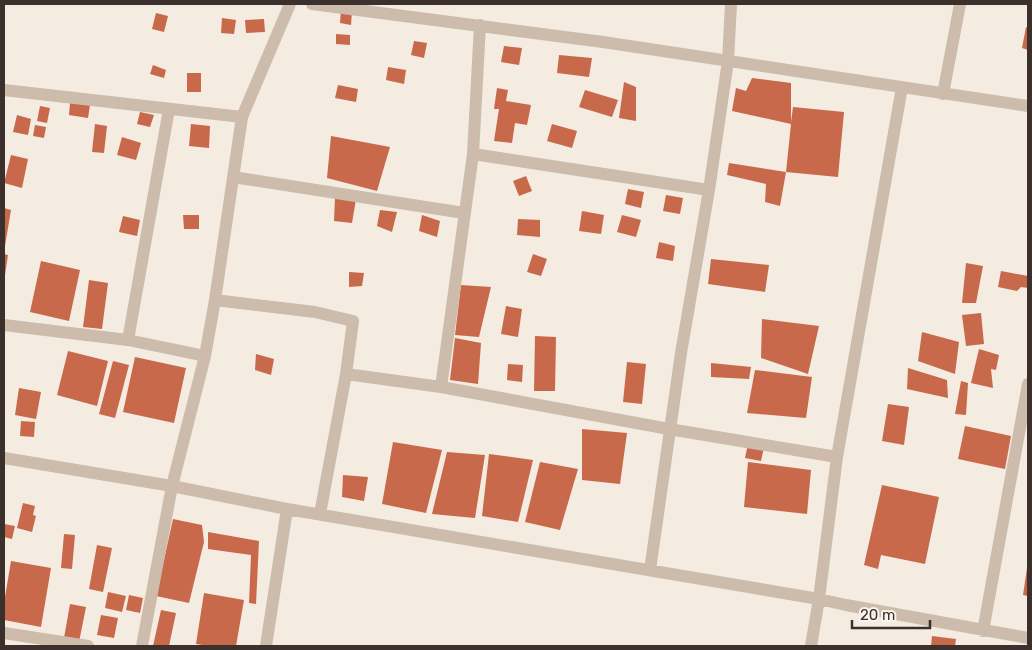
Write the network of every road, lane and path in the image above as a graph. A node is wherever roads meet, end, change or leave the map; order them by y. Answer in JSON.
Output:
{"nodes":[{"id":1,"x":290,"y":4,"type":"edge"},
{"id":2,"x":312,"y":4,"type":"edge"},
{"id":3,"x":731,"y":4,"type":"edge"},
{"id":4,"x":960,"y":4,"type":"edge"},
{"id":5,"x":480,"y":25,"type":"junction"},
{"id":6,"x":728,"y":61,"type":"junction"},
{"id":7,"x":902,"y":87,"type":"junction"},
{"id":8,"x":4,"y":90,"type":"edge"},
{"id":9,"x":943,"y":94,"type":"junction"},
{"id":10,"x":1028,"y":106,"type":"edge"},
{"id":11,"x":169,"y":109,"type":"junction"},
{"id":12,"x":242,"y":117,"type":"junction"},
{"id":13,"x":472,"y":154,"type":"junction"},
{"id":14,"x":233,"y":177,"type":"junction"},
{"id":15,"x":708,"y":190,"type":"junction"},
{"id":16,"x":464,"y":213,"type":"junction"},
{"id":17,"x":215,"y":300,"type":"junction"},
{"id":18,"x":4,"y":324,"type":"edge"},
{"id":19,"x":128,"y":340,"type":"junction"},
{"id":20,"x":204,"y":356,"type":"junction"},
{"id":21,"x":346,"y":374,"type":"junction"},
{"id":22,"x":1028,"y":384,"type":"edge"},
{"id":23,"x":441,"y":387,"type":"junction"},
{"id":24,"x":669,"y":429,"type":"junction"},
{"id":25,"x":837,"y":457,"type":"junction"},
{"id":26,"x":4,"y":458,"type":"edge"},
{"id":27,"x":172,"y":486,"type":"junction"},
{"id":28,"x":287,"y":508,"type":"junction"},
{"id":29,"x":320,"y":514,"type":"junction"},
{"id":30,"x":650,"y":570,"type":"junction"},
{"id":31,"x":819,"y":599,"type":"junction"},
{"id":32,"x":983,"y":631,"type":"junction"},
{"id":33,"x":4,"y":633,"type":"edge"},
{"id":34,"x":1028,"y":638,"type":"edge"},
{"id":35,"x":88,"y":646,"type":"edge"},
{"id":36,"x":142,"y":646,"type":"edge"},
{"id":37,"x":266,"y":646,"type":"edge"},
{"id":38,"x":811,"y":646,"type":"edge"}],
"edges":[{"from":1,"to":12,"type":"street"},
{"from":2,"to":5,"type":"street"},
{"from":3,"to":6,"type":"street"},
{"from":4,"to":9,"type":"street"},
{"from":5,"to":6,"type":"street"},
{"from":5,"to":13,"type":"street"},
{"from":6,"to":7,"type":"street"},
{"from":6,"to":15,"type":"street"},
{"from":7,"to":9,"type":"street"},
{"from":7,"to":25,"type":"street"},
{"from":8,"to":11,"type":"street"},
{"from":9,"to":10,"type":"street"},
{"from":11,"to":12,"type":"street"},
{"from":11,"to":19,"type":"street"},
{"from":12,"to":14,"type":"street"},
{"from":13,"to":15,"type":"street"},
{"from":13,"to":16,"type":"street"},
{"from":14,"to":16,"type":"street"},
{"from":14,"to":17,"type":"street"},
{"from":15,"to":24,"type":"street"},
{"from":16,"to":23,"type":"street"},
{"from":17,"to":20,"type":"street"},
{"from":17,"to":21,"type":"street"},
{"from":18,"to":19,"type":"street"},
{"from":19,"to":20,"type":"street"},
{"from":20,"to":27,"type":"street"},
{"from":21,"to":23,"type":"street"},
{"from":21,"to":29,"type":"street"},
{"from":22,"to":32,"type":"street"},
{"from":23,"to":24,"type":"street"},
{"from":24,"to":25,"type":"street"},
{"from":24,"to":30,"type":"street"},
{"from":25,"to":31,"type":"street"},
{"from":26,"to":27,"type":"street"},
{"from":27,"to":28,"type":"street"},
{"from":27,"to":36,"type":"street"},
{"from":28,"to":29,"type":"street"},
{"from":28,"to":37,"type":"street"},
{"from":29,"to":30,"type":"street"},
{"from":30,"to":31,"type":"street"},
{"from":31,"to":32,"type":"street"},
{"from":31,"to":38,"type":"street"},
{"from":32,"to":34,"type":"street"},
{"from":33,"to":35,"type":"street"}]}
